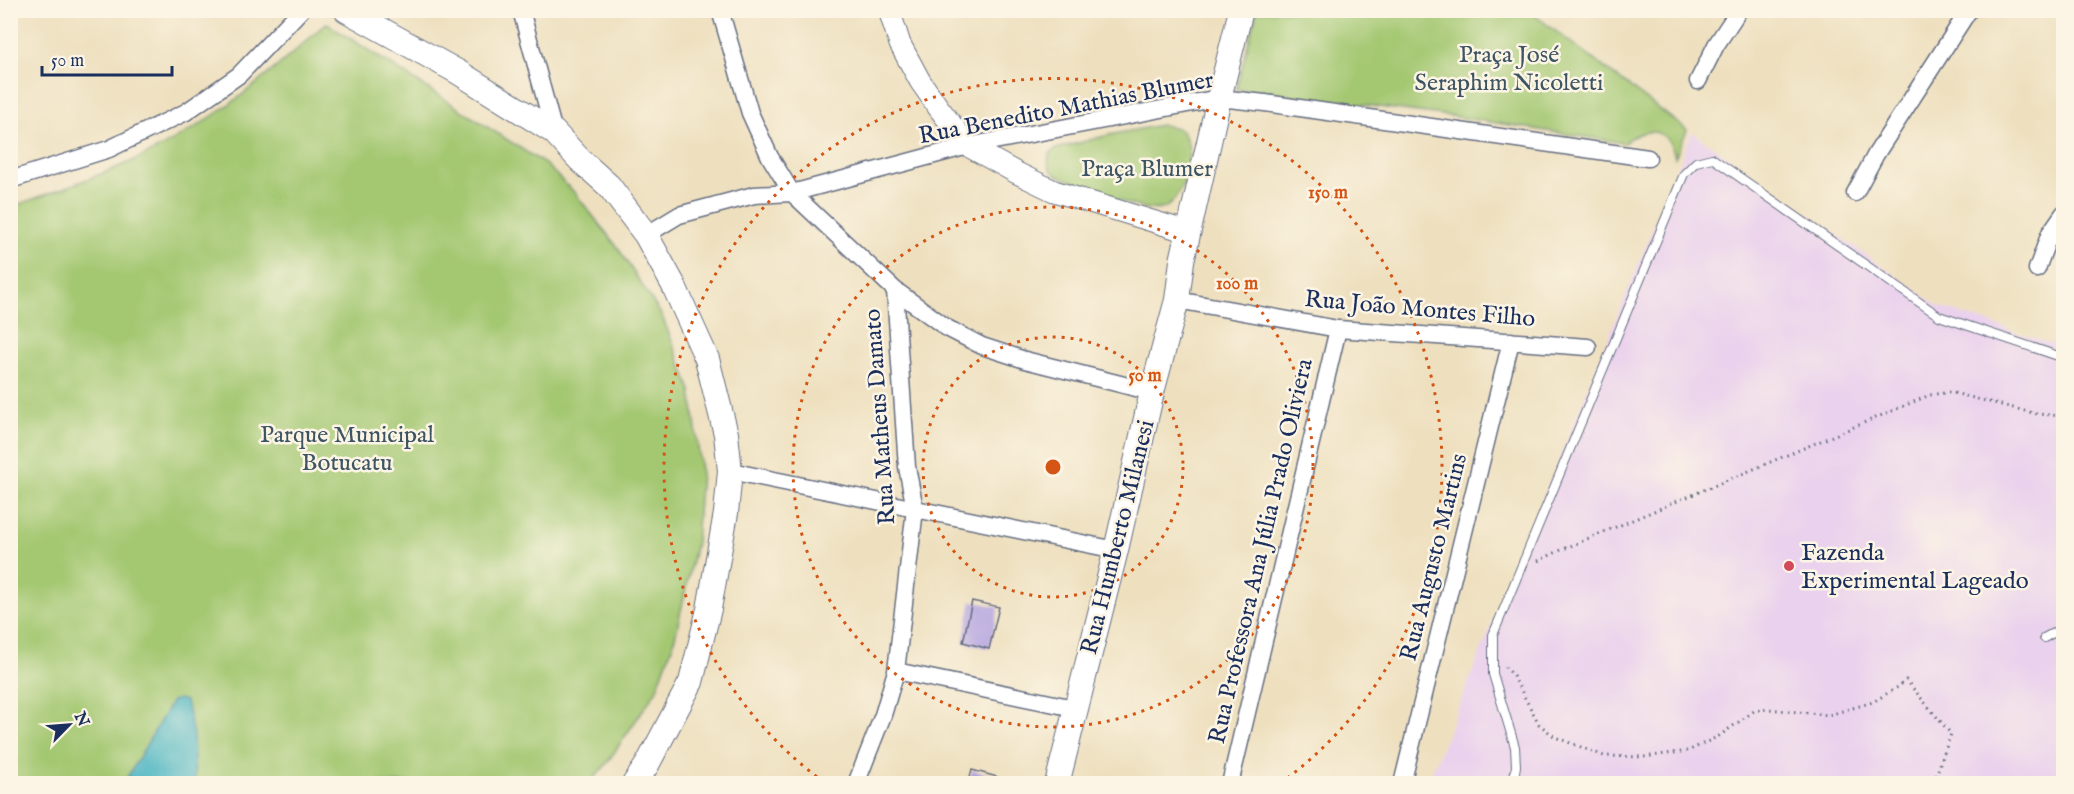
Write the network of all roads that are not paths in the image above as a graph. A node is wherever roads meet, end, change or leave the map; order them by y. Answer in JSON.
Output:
{"nodes":[{"id":1,"x":301,"y":10,"type":"edge"},
{"id":2,"x":346,"y":10,"type":"edge"},
{"id":3,"x":521,"y":10,"type":"edge"},
{"id":4,"x":720,"y":10,"type":"edge"},
{"id":5,"x":889,"y":10,"type":"edge"},
{"id":6,"x":1241,"y":10,"type":"edge"},
{"id":7,"x":1739,"y":10,"type":"edge"},
{"id":8,"x":1969,"y":10,"type":"edge"},
{"id":9,"x":1698,"y":81,"type":"dead end"},
{"id":10,"x":1219,"y":98,"type":"junction"},
{"id":11,"x":554,"y":132,"type":"junction"},
{"id":12,"x":968,"y":146,"type":"junction"},
{"id":13,"x":1648,"y":158,"type":"dead end"},
{"id":14,"x":10,"y":180,"type":"edge"},
{"id":15,"x":792,"y":193,"type":"junction"},
{"id":16,"x":1855,"y":193,"type":"dead end"},
{"id":17,"x":2064,"y":213,"type":"edge"},
{"id":18,"x":1188,"y":232,"type":"junction"},
{"id":19,"x":646,"y":235,"type":"junction"},
{"id":20,"x":2037,"y":269,"type":"dead end"},
{"id":21,"x":895,"y":290,"type":"junction"},
{"id":22,"x":1177,"y":300,"type":"junction"},
{"id":23,"x":1338,"y":329,"type":"junction"},
{"id":24,"x":1511,"y":341,"type":"junction"},
{"id":25,"x":1588,"y":347,"type":"dead end"},
{"id":26,"x":2064,"y":358,"type":"edge"},
{"id":27,"x":1152,"y":392,"type":"junction"},
{"id":28,"x":730,"y":471,"type":"junction"},
{"id":29,"x":915,"y":509,"type":"junction"},
{"id":30,"x":1116,"y":550,"type":"junction"},
{"id":31,"x":2064,"y":627,"type":"edge"},
{"id":32,"x":2044,"y":638,"type":"dead end"},
{"id":33,"x":896,"y":670,"type":"junction"},
{"id":34,"x":1074,"y":708,"type":"junction"},
{"id":35,"x":634,"y":783,"type":"edge"},
{"id":36,"x":856,"y":783,"type":"edge"},
{"id":37,"x":1057,"y":783,"type":"edge"},
{"id":38,"x":1230,"y":783,"type":"edge"},
{"id":39,"x":1402,"y":783,"type":"edge"},
{"id":40,"x":1513,"y":783,"type":"edge"}],
"edges":[{"from":1,"to":14,"type":"street"},
{"from":2,"to":11,"type":"main road"},
{"from":3,"to":11,"type":"street"},
{"from":4,"to":15,"type":"street"},
{"from":5,"to":12,"type":"street"},
{"from":6,"to":10,"type":"main road","name":"Rua Humberto Milanesi"},
{"from":7,"to":9,"type":"street"},
{"from":8,"to":16,"type":"street"},
{"from":10,"to":12,"type":"street","name":"Rua Benedito Mathias Blumer"},
{"from":10,"to":13,"type":"street","name":"Rua Benedito Mathias Blumer"},
{"from":10,"to":18,"type":"main road","name":"Rua Humberto Milanesi"},
{"from":11,"to":19,"type":"main road"},
{"from":12,"to":15,"type":"street","name":"Rua Benedito Mathias Blumer"},
{"from":12,"to":18,"type":"street"},
{"from":15,"to":19,"type":"street","name":"Rua Benedito Mathias Blumer"},
{"from":15,"to":21,"type":"street"},
{"from":17,"to":20,"type":"street"},
{"from":18,"to":22,"type":"main road","name":"Rua Humberto Milanesi"},
{"from":19,"to":28,"type":"main road"},
{"from":21,"to":27,"type":"street"},
{"from":21,"to":29,"type":"street","name":"Rua Matheus Damato"},
{"from":22,"to":23,"type":"street","name":"Rua João Montes Filho"},
{"from":22,"to":27,"type":"main road","name":"Rua Humberto Milanesi"},
{"from":23,"to":24,"type":"street","name":"Rua João Montes Filho"},
{"from":23,"to":38,"type":"street","name":"Rua Professora Ana Júlia Prado Oliviera"},
{"from":24,"to":25,"type":"street","name":"Rua João Montes Filho"},
{"from":24,"to":39,"type":"street","name":"Rua Augusto Martins"},
{"from":26,"to":40,"type":"lane"},
{"from":27,"to":30,"type":"main road","name":"Rua Humberto Milanesi"},
{"from":28,"to":29,"type":"street"},
{"from":28,"to":35,"type":"main road"},
{"from":29,"to":30,"type":"street"},
{"from":29,"to":33,"type":"street","name":"Rua Matheus Damato"},
{"from":30,"to":34,"type":"main road","name":"Rua Humberto Milanesi"},
{"from":31,"to":32,"type":"lane"},
{"from":33,"to":34,"type":"street"},
{"from":33,"to":36,"type":"street","name":"Rua Matheus Damato"},
{"from":34,"to":37,"type":"main road","name":"Rua Humberto Milanesi"}]}
